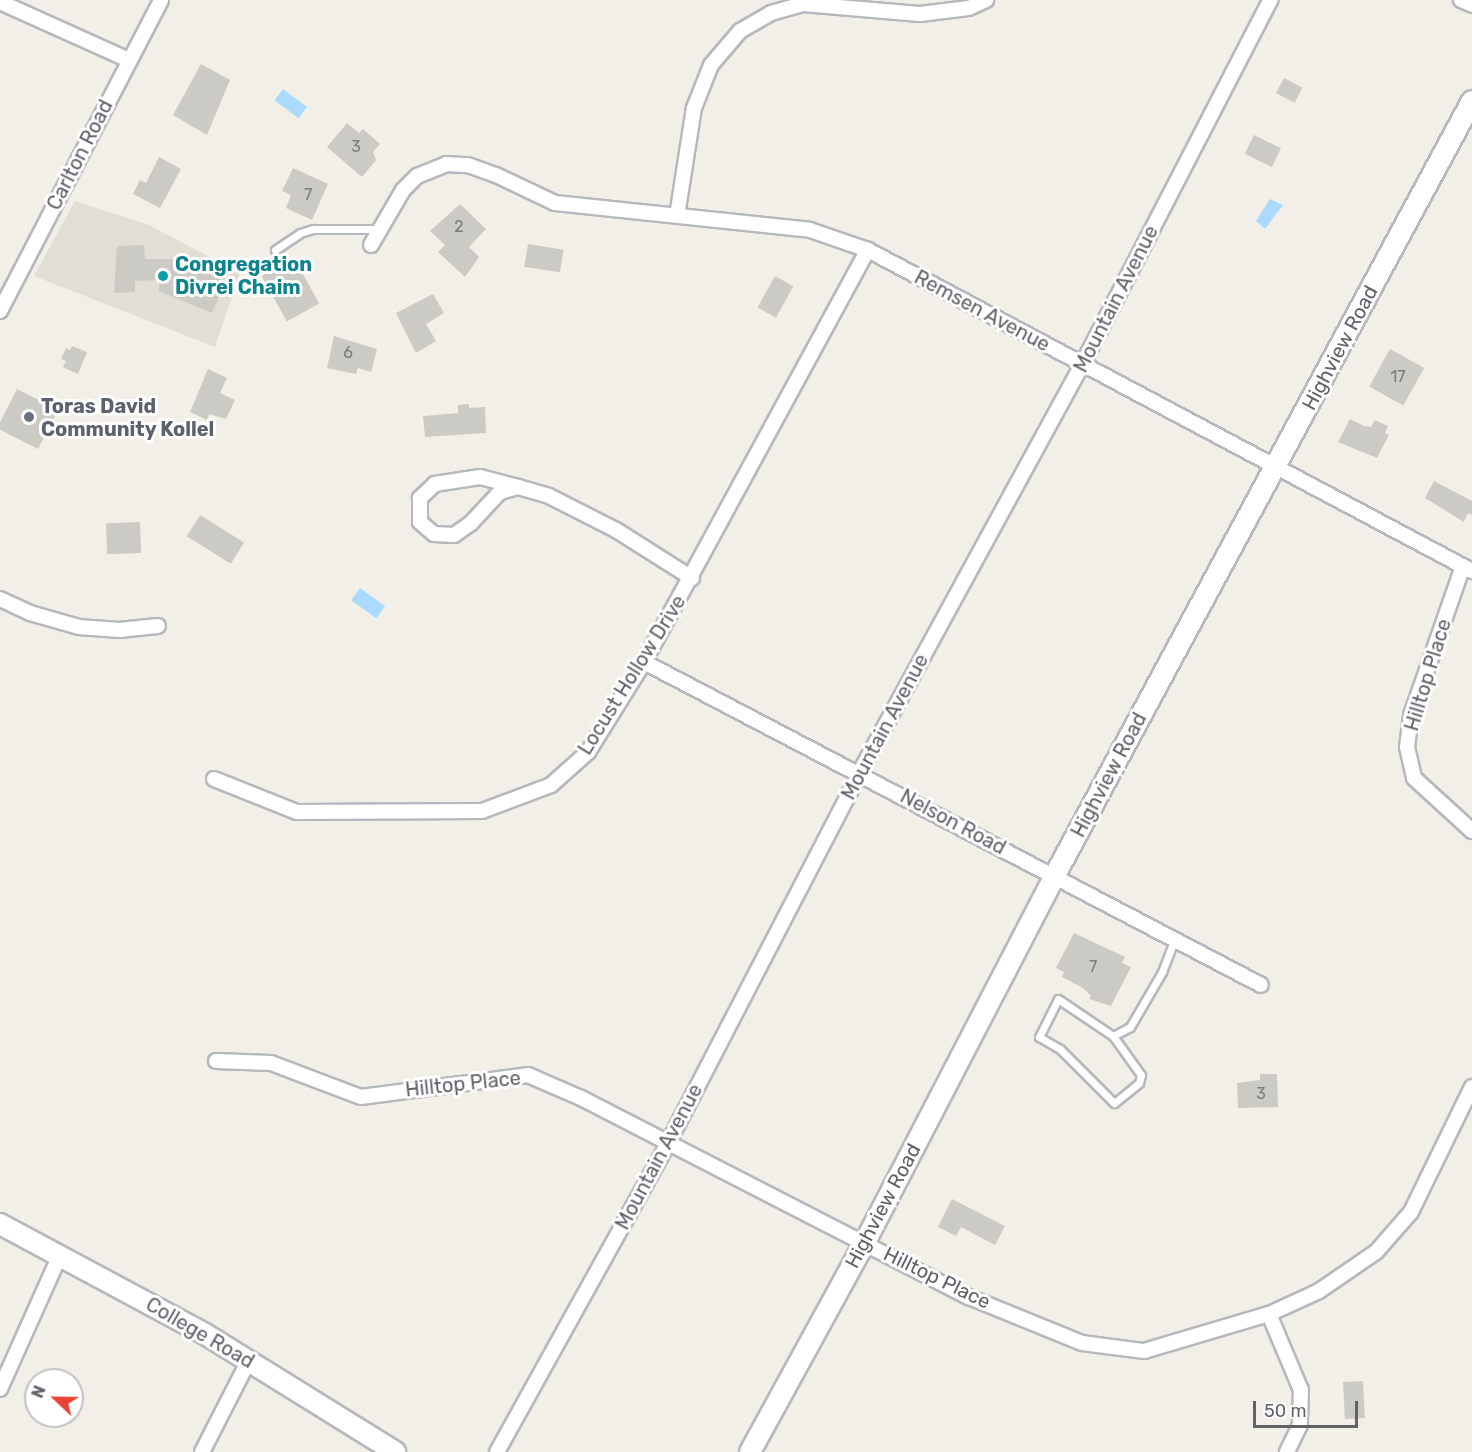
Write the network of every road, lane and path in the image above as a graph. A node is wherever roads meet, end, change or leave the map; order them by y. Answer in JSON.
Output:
{"nodes":[{"id":1,"x":161,"y":0,"type":"edge"},
{"id":2,"x":986,"y":0,"type":"edge"},
{"id":3,"x":1270,"y":0,"type":"edge"},
{"id":4,"x":1461,"y":0,"type":"edge"},
{"id":5,"x":0,"y":2,"type":"edge"},
{"id":6,"x":1472,"y":4,"type":"edge"},
{"id":7,"x":129,"y":60,"type":"junction"},
{"id":8,"x":1472,"y":101,"type":"edge"},
{"id":9,"x":677,"y":216,"type":"junction"},
{"id":10,"x":382,"y":229,"type":"junction"},
{"id":11,"x":372,"y":245,"type":"dead end"},
{"id":12,"x":275,"y":250,"type":"dead end"},
{"id":13,"x":868,"y":250,"type":"junction"},
{"id":14,"x":0,"y":311,"type":"edge"},
{"id":15,"x":1082,"y":365,"type":"junction"},
{"id":16,"x":1275,"y":468,"type":"junction"},
{"id":17,"x":518,"y":487,"type":"junction"},
{"id":18,"x":1467,"y":568,"type":"edge"},
{"id":19,"x":692,"y":579,"type":"junction"},
{"id":20,"x":0,"y":600,"type":"edge"},
{"id":21,"x":158,"y":626,"type":"dead end"},
{"id":22,"x":644,"y":662,"type":"junction"},
{"id":23,"x":860,"y":772,"type":"junction"},
{"id":24,"x":214,"y":779,"type":"dead end"},
{"id":25,"x":1472,"y":831,"type":"edge"},
{"id":26,"x":1055,"y":875,"type":"junction"},
{"id":27,"x":1175,"y":939,"type":"junction"},
{"id":28,"x":1261,"y":985,"type":"dead end"},
{"id":29,"x":1113,"y":1036,"type":"junction"},
{"id":30,"x":216,"y":1061,"type":"dead end"},
{"id":31,"x":1472,"y":1087,"type":"edge"},
{"id":32,"x":667,"y":1145,"type":"junction"},
{"id":33,"x":0,"y":1224,"type":"edge"},
{"id":34,"x":865,"y":1242,"type":"junction"},
{"id":35,"x":60,"y":1255,"type":"junction"},
{"id":36,"x":1269,"y":1314,"type":"junction"},
{"id":37,"x":249,"y":1360,"type":"junction"},
{"id":38,"x":0,"y":1389,"type":"edge"},
{"id":39,"x":202,"y":1452,"type":"edge"},
{"id":40,"x":395,"y":1452,"type":"edge"},
{"id":41,"x":497,"y":1452,"type":"edge"},
{"id":42,"x":750,"y":1452,"type":"edge"},
{"id":43,"x":1287,"y":1452,"type":"edge"}],
"edges":[{"from":1,"to":7,"type":"street","name":"Carlton Road"},
{"from":2,"to":9,"type":"street"},
{"from":3,"to":15,"type":"street","name":"Mountain Avenue"},
{"from":4,"to":6,"type":"street"},
{"from":5,"to":7,"type":"street"},
{"from":7,"to":14,"type":"street","name":"Carlton Road"},
{"from":8,"to":16,"type":"street","name":"Highview Road"},
{"from":9,"to":10,"type":"street","name":"Remsen Avenue"},
{"from":9,"to":13,"type":"street","name":"Remsen Avenue"},
{"from":10,"to":11,"type":"street","name":"Remsen Avenue"},
{"from":10,"to":12,"type":"lane"},
{"from":13,"to":15,"type":"street","name":"Remsen Avenue"},
{"from":13,"to":19,"type":"street","name":"Locust Hollow Drive"},
{"from":15,"to":16,"type":"street","name":"Remsen Avenue"},
{"from":15,"to":23,"type":"street","name":"Mountain Avenue"},
{"from":16,"to":18,"type":"street","name":"Remsen Avenue"},
{"from":16,"to":26,"type":"street","name":"Highview Road"},
{"from":17,"to":17,"type":"street"},
{"from":17,"to":19,"type":"street"},
{"from":18,"to":25,"type":"street","name":"Hilltop Place"},
{"from":19,"to":22,"type":"street","name":"Locust Hollow Drive"},
{"from":20,"to":21,"type":"street"},
{"from":22,"to":23,"type":"street","name":"Nelson Road"},
{"from":22,"to":24,"type":"street","name":"Locust Hollow Drive"},
{"from":23,"to":26,"type":"street","name":"Nelson Road"},
{"from":23,"to":32,"type":"street","name":"Mountain Avenue"},
{"from":26,"to":27,"type":"street","name":"Nelson Road"},
{"from":26,"to":34,"type":"street","name":"Highview Road"},
{"from":27,"to":28,"type":"street","name":"Nelson Road"},
{"from":27,"to":29,"type":"lane"},
{"from":29,"to":29,"type":"lane"},
{"from":30,"to":32,"type":"street","name":"Hilltop Place"},
{"from":31,"to":36,"type":"street","name":"Hilltop Place"},
{"from":32,"to":34,"type":"street","name":"Hilltop Place"},
{"from":32,"to":41,"type":"street","name":"Mountain Avenue"},
{"from":33,"to":35,"type":"street","name":"College Road"},
{"from":34,"to":36,"type":"street","name":"Hilltop Place"},
{"from":34,"to":42,"type":"street","name":"Highview Road"},
{"from":35,"to":37,"type":"street","name":"College Road"},
{"from":35,"to":38,"type":"street"},
{"from":36,"to":43,"type":"street"},
{"from":37,"to":39,"type":"street"},
{"from":37,"to":40,"type":"street","name":"College Road"}]}
